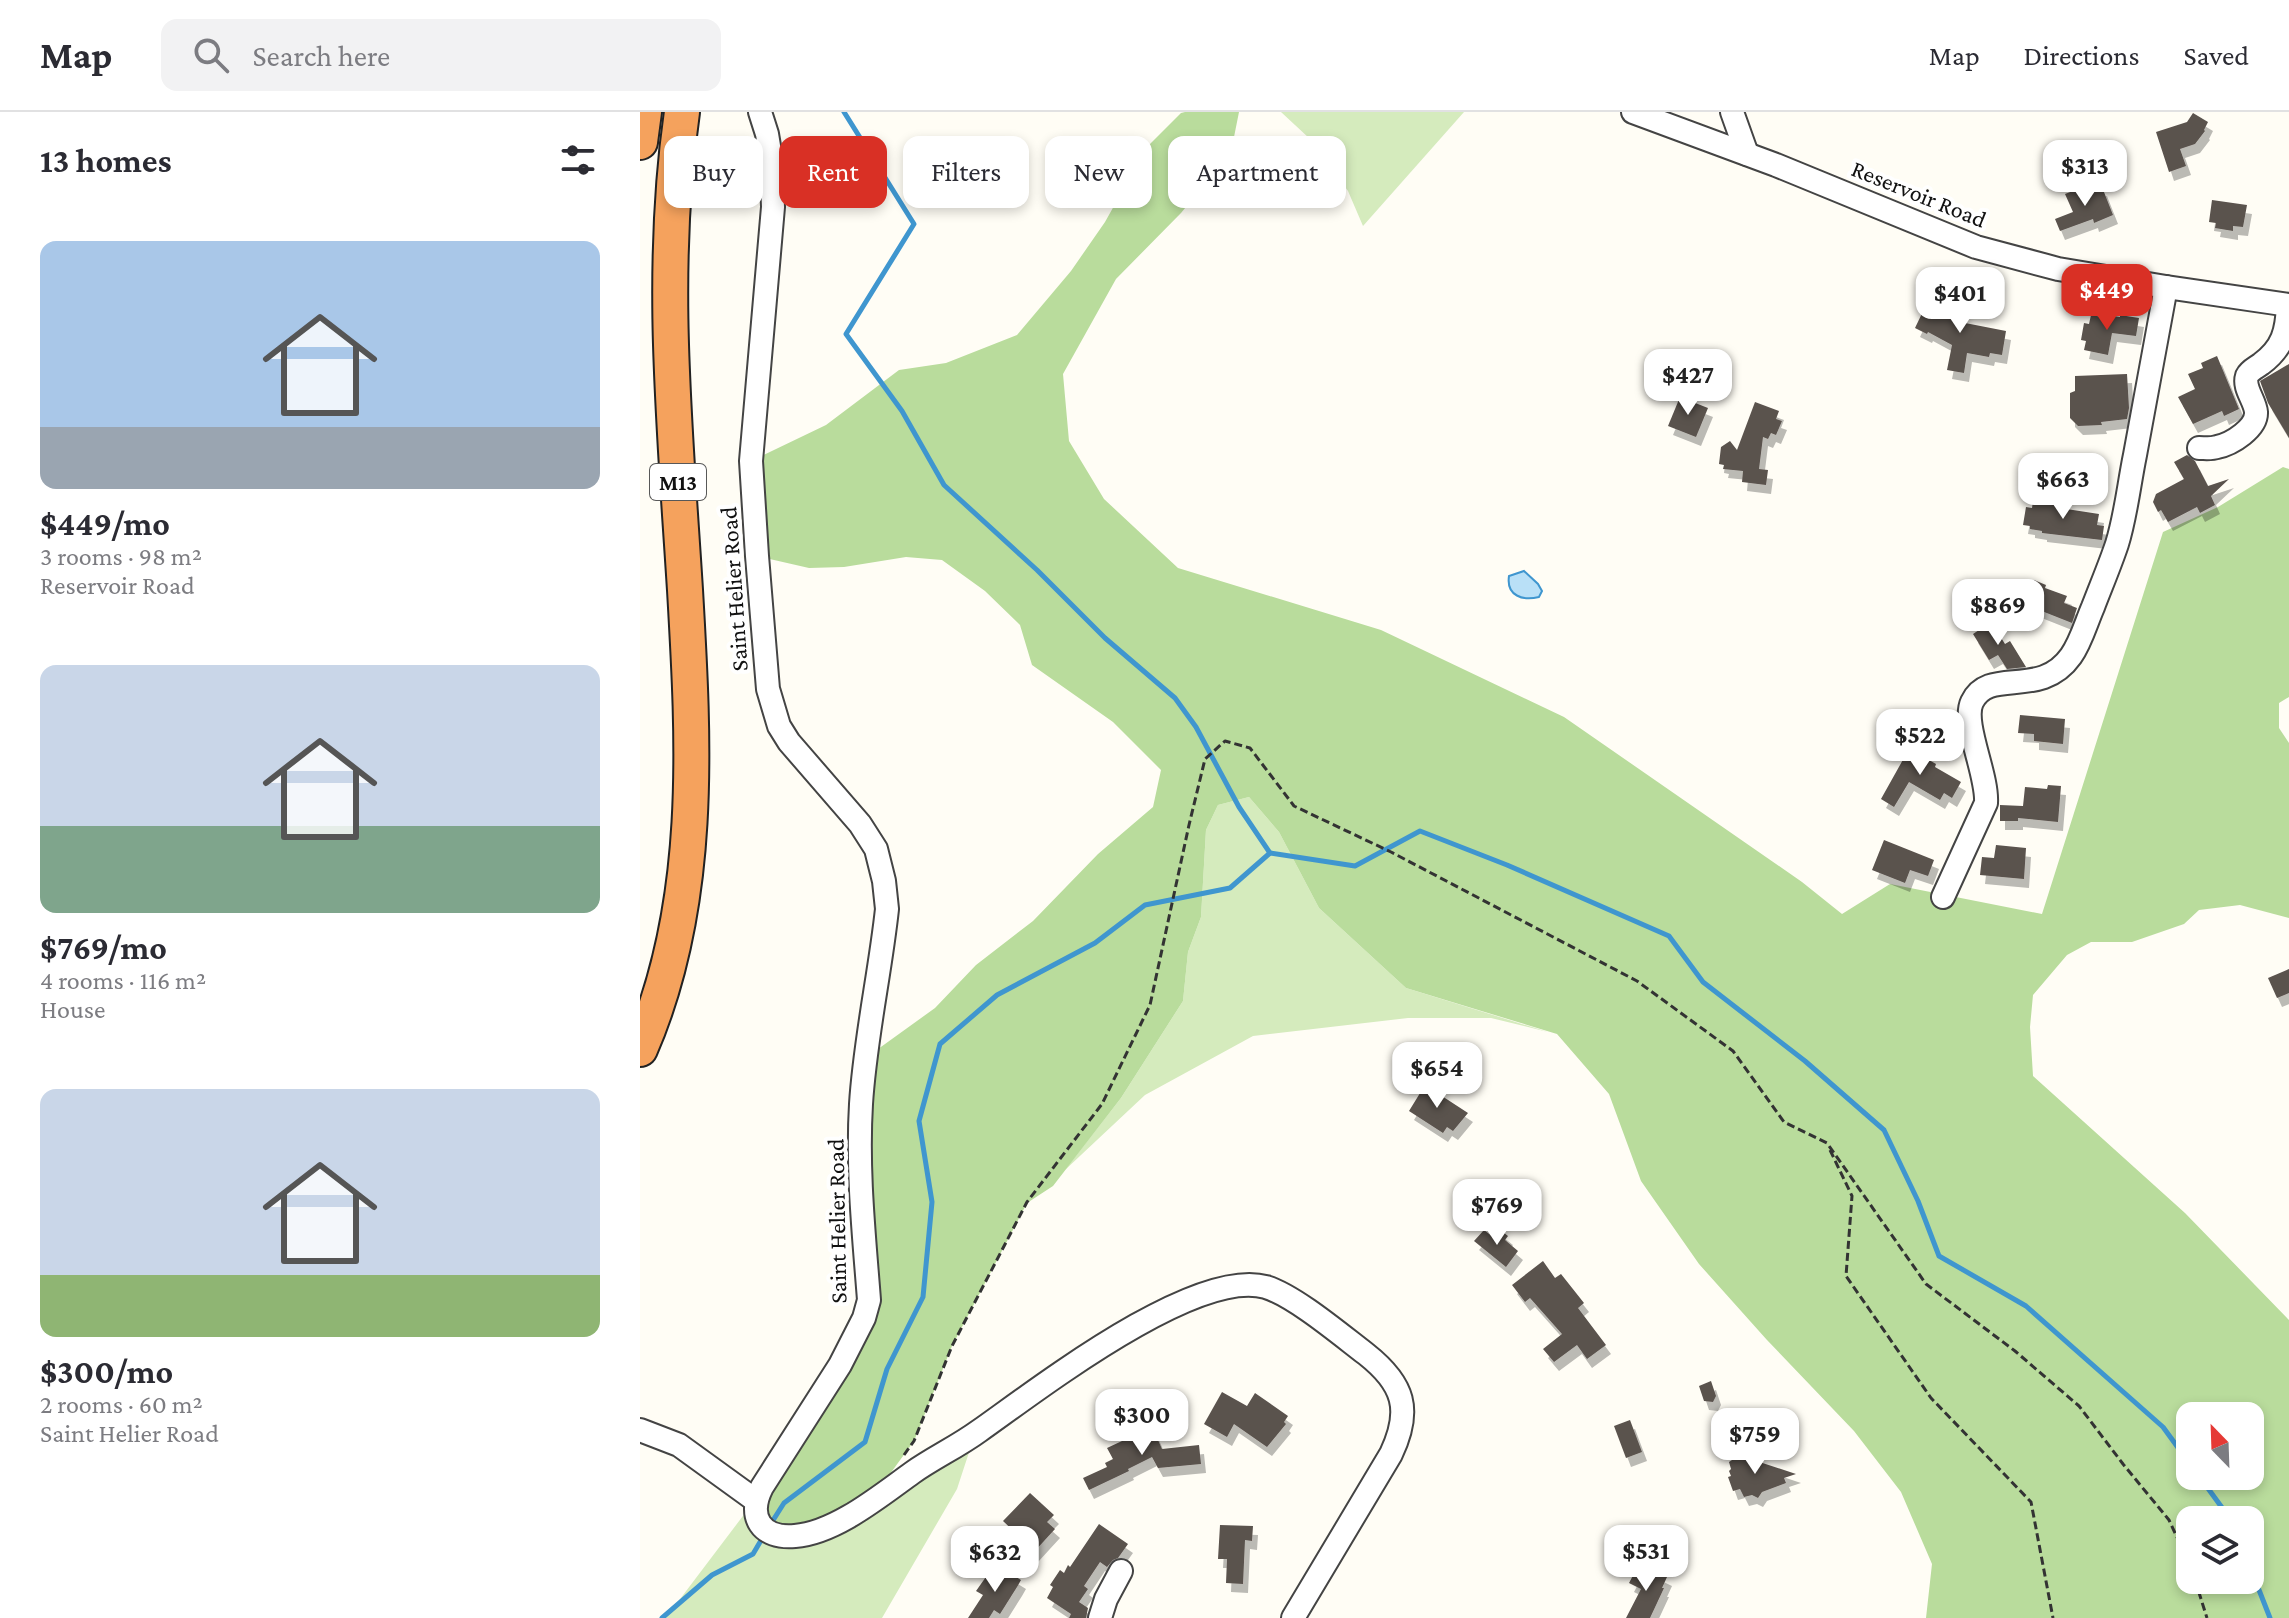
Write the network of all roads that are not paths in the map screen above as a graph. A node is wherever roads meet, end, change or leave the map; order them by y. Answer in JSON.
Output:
{"nodes":[{"id":1,"x":644,"y":112,"type":"edge"},
{"id":2,"x":682,"y":112,"type":"edge"},
{"id":3,"x":760,"y":112,"type":"edge"},
{"id":4,"x":1633,"y":112,"type":"edge"},
{"id":5,"x":1732,"y":112,"type":"edge"},
{"id":6,"x":640,"y":142,"type":"edge"},
{"id":7,"x":1747,"y":154,"type":"junction"},
{"id":8,"x":2166,"y":287,"type":"junction"},
{"id":9,"x":2289,"y":305,"type":"edge"},
{"id":10,"x":2199,"y":448,"type":"dead end"},
{"id":11,"x":1943,"y":897,"type":"dead end"},
{"id":12,"x":640,"y":1049,"type":"edge"},
{"id":13,"x":640,"y":1430,"type":"edge"},
{"id":14,"x":755,"y":1500,"type":"junction"},
{"id":15,"x":1121,"y":1571,"type":"dead end"},
{"id":16,"x":1100,"y":1618,"type":"edge"},
{"id":17,"x":1293,"y":1618,"type":"edge"}],
"edges":[{"from":1,"to":6,"type":"highway"},
{"from":2,"to":12,"type":"highway","number":"M13"},
{"from":3,"to":14,"type":"street","name":"Saint Helier Road"},
{"from":4,"to":7,"type":"street","name":"Reservoir Road"},
{"from":5,"to":7,"type":"street"},
{"from":7,"to":8,"type":"street","name":"Reservoir Road"},
{"from":8,"to":9,"type":"street","name":"Reservoir Road"},
{"from":8,"to":11,"type":"street"},
{"from":9,"to":10,"type":"street"},
{"from":13,"to":14,"type":"street"},
{"from":14,"to":17,"type":"street"},
{"from":15,"to":16,"type":"street"}]}
